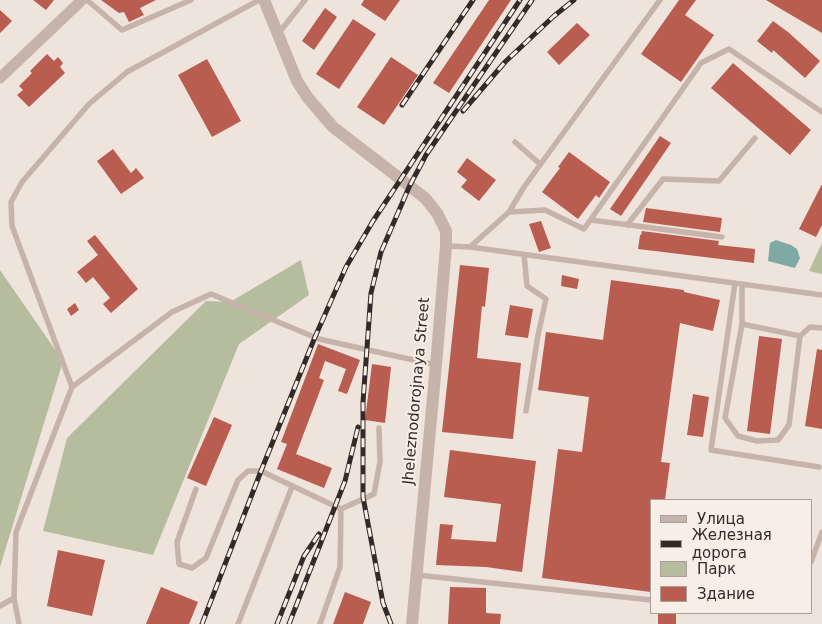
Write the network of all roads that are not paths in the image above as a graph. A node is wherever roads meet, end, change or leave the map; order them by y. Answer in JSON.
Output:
{"nodes":[{"id":1,"x":82,"y":0,"type":"edge"},
{"id":2,"x":87,"y":0,"type":"edge"},
{"id":3,"x":191,"y":0,"type":"edge"},
{"id":4,"x":259,"y":0,"type":"edge"},
{"id":5,"x":264,"y":0,"type":"edge"},
{"id":6,"x":305,"y":0,"type":"edge"},
{"id":7,"x":660,"y":0,"type":"edge"},
{"id":8,"x":278,"y":34,"type":"junction"},
{"id":9,"x":0,"y":78,"type":"edge"},
{"id":10,"x":822,"y":112,"type":"edge"},
{"id":11,"x":755,"y":138,"type":"dead end"},
{"id":12,"x":515,"y":142,"type":"dead end"},
{"id":13,"x":540,"y":164,"type":"junction"},
{"id":14,"x":509,"y":212,"type":"junction"},
{"id":15,"x":591,"y":220,"type":"junction"},
{"id":16,"x":627,"y":225,"type":"junction"},
{"id":17,"x":722,"y":237,"type":"dead end"},
{"id":18,"x":446,"y":246,"type":"junction"},
{"id":19,"x":470,"y":247,"type":"junction"},
{"id":20,"x":524,"y":255,"type":"junction"},
{"id":21,"x":734,"y":283,"type":"junction"},
{"id":22,"x":742,"y":284,"type":"junction"},
{"id":23,"x":822,"y":295,"type":"edge"},
{"id":24,"x":742,"y":324,"type":"junction"},
{"id":25,"x":822,"y":328,"type":"edge"},
{"id":26,"x":800,"y":336,"type":"junction"},
{"id":27,"x":436,"y":365,"type":"junction"},
{"id":28,"x":72,"y":388,"type":"junction"},
{"id":29,"x":526,"y":411,"type":"dead end"},
{"id":30,"x":379,"y":428,"type":"dead end"},
{"id":31,"x":819,"y":467,"type":"dead end"},
{"id":32,"x":292,"y":487,"type":"junction"},
{"id":33,"x":196,"y":488,"type":"dead end"},
{"id":34,"x":342,"y":510,"type":"junction"},
{"id":35,"x":822,"y":532,"type":"edge"},
{"id":36,"x":812,"y":559,"type":"edge"},
{"id":37,"x":415,"y":575,"type":"junction"},
{"id":38,"x":14,"y":598,"type":"junction"},
{"id":39,"x":650,"y":600,"type":"edge"},
{"id":40,"x":0,"y":606,"type":"edge"},
{"id":41,"x":19,"y":624,"type":"edge"},
{"id":42,"x":238,"y":624,"type":"edge"},
{"id":43,"x":320,"y":624,"type":"edge"},
{"id":44,"x":412,"y":624,"type":"edge"}],
"edges":[{"from":1,"to":9,"type":"street"},
{"from":2,"to":3,"type":"lane"},
{"from":4,"to":28,"type":"lane"},
{"from":5,"to":8,"type":"street","name":"Jheleznodorojnaya Street"},
{"from":6,"to":8,"type":"lane"},
{"from":7,"to":13,"type":"lane"},
{"from":8,"to":18,"type":"street","name":"Jheleznodorojnaya Street"},
{"from":10,"to":15,"type":"lane"},
{"from":11,"to":16,"type":"lane"},
{"from":12,"to":13,"type":"lane"},
{"from":13,"to":14,"type":"lane"},
{"from":14,"to":15,"type":"lane"},
{"from":14,"to":19,"type":"lane"},
{"from":15,"to":16,"type":"lane"},
{"from":16,"to":17,"type":"lane"},
{"from":18,"to":19,"type":"lane"},
{"from":18,"to":27,"type":"street","name":"Jheleznodorojnaya Street"},
{"from":19,"to":20,"type":"lane"},
{"from":20,"to":21,"type":"lane"},
{"from":20,"to":29,"type":"lane"},
{"from":21,"to":22,"type":"lane"},
{"from":21,"to":31,"type":"lane"},
{"from":22,"to":23,"type":"lane"},
{"from":22,"to":24,"type":"lane"},
{"from":24,"to":26,"type":"lane"},
{"from":24,"to":26,"type":"lane"},
{"from":25,"to":26,"type":"lane"},
{"from":27,"to":28,"type":"lane"},
{"from":27,"to":37,"type":"street","name":"Jheleznodorojnaya Street"},
{"from":28,"to":38,"type":"lane"},
{"from":30,"to":34,"type":"lane"},
{"from":32,"to":33,"type":"lane"},
{"from":32,"to":34,"type":"lane"},
{"from":32,"to":42,"type":"lane"},
{"from":34,"to":43,"type":"lane"},
{"from":35,"to":36,"type":"lane"},
{"from":37,"to":39,"type":"lane"},
{"from":37,"to":44,"type":"street","name":"Jheleznodorojnaya Street"},
{"from":38,"to":40,"type":"lane"},
{"from":38,"to":41,"type":"lane"}]}
